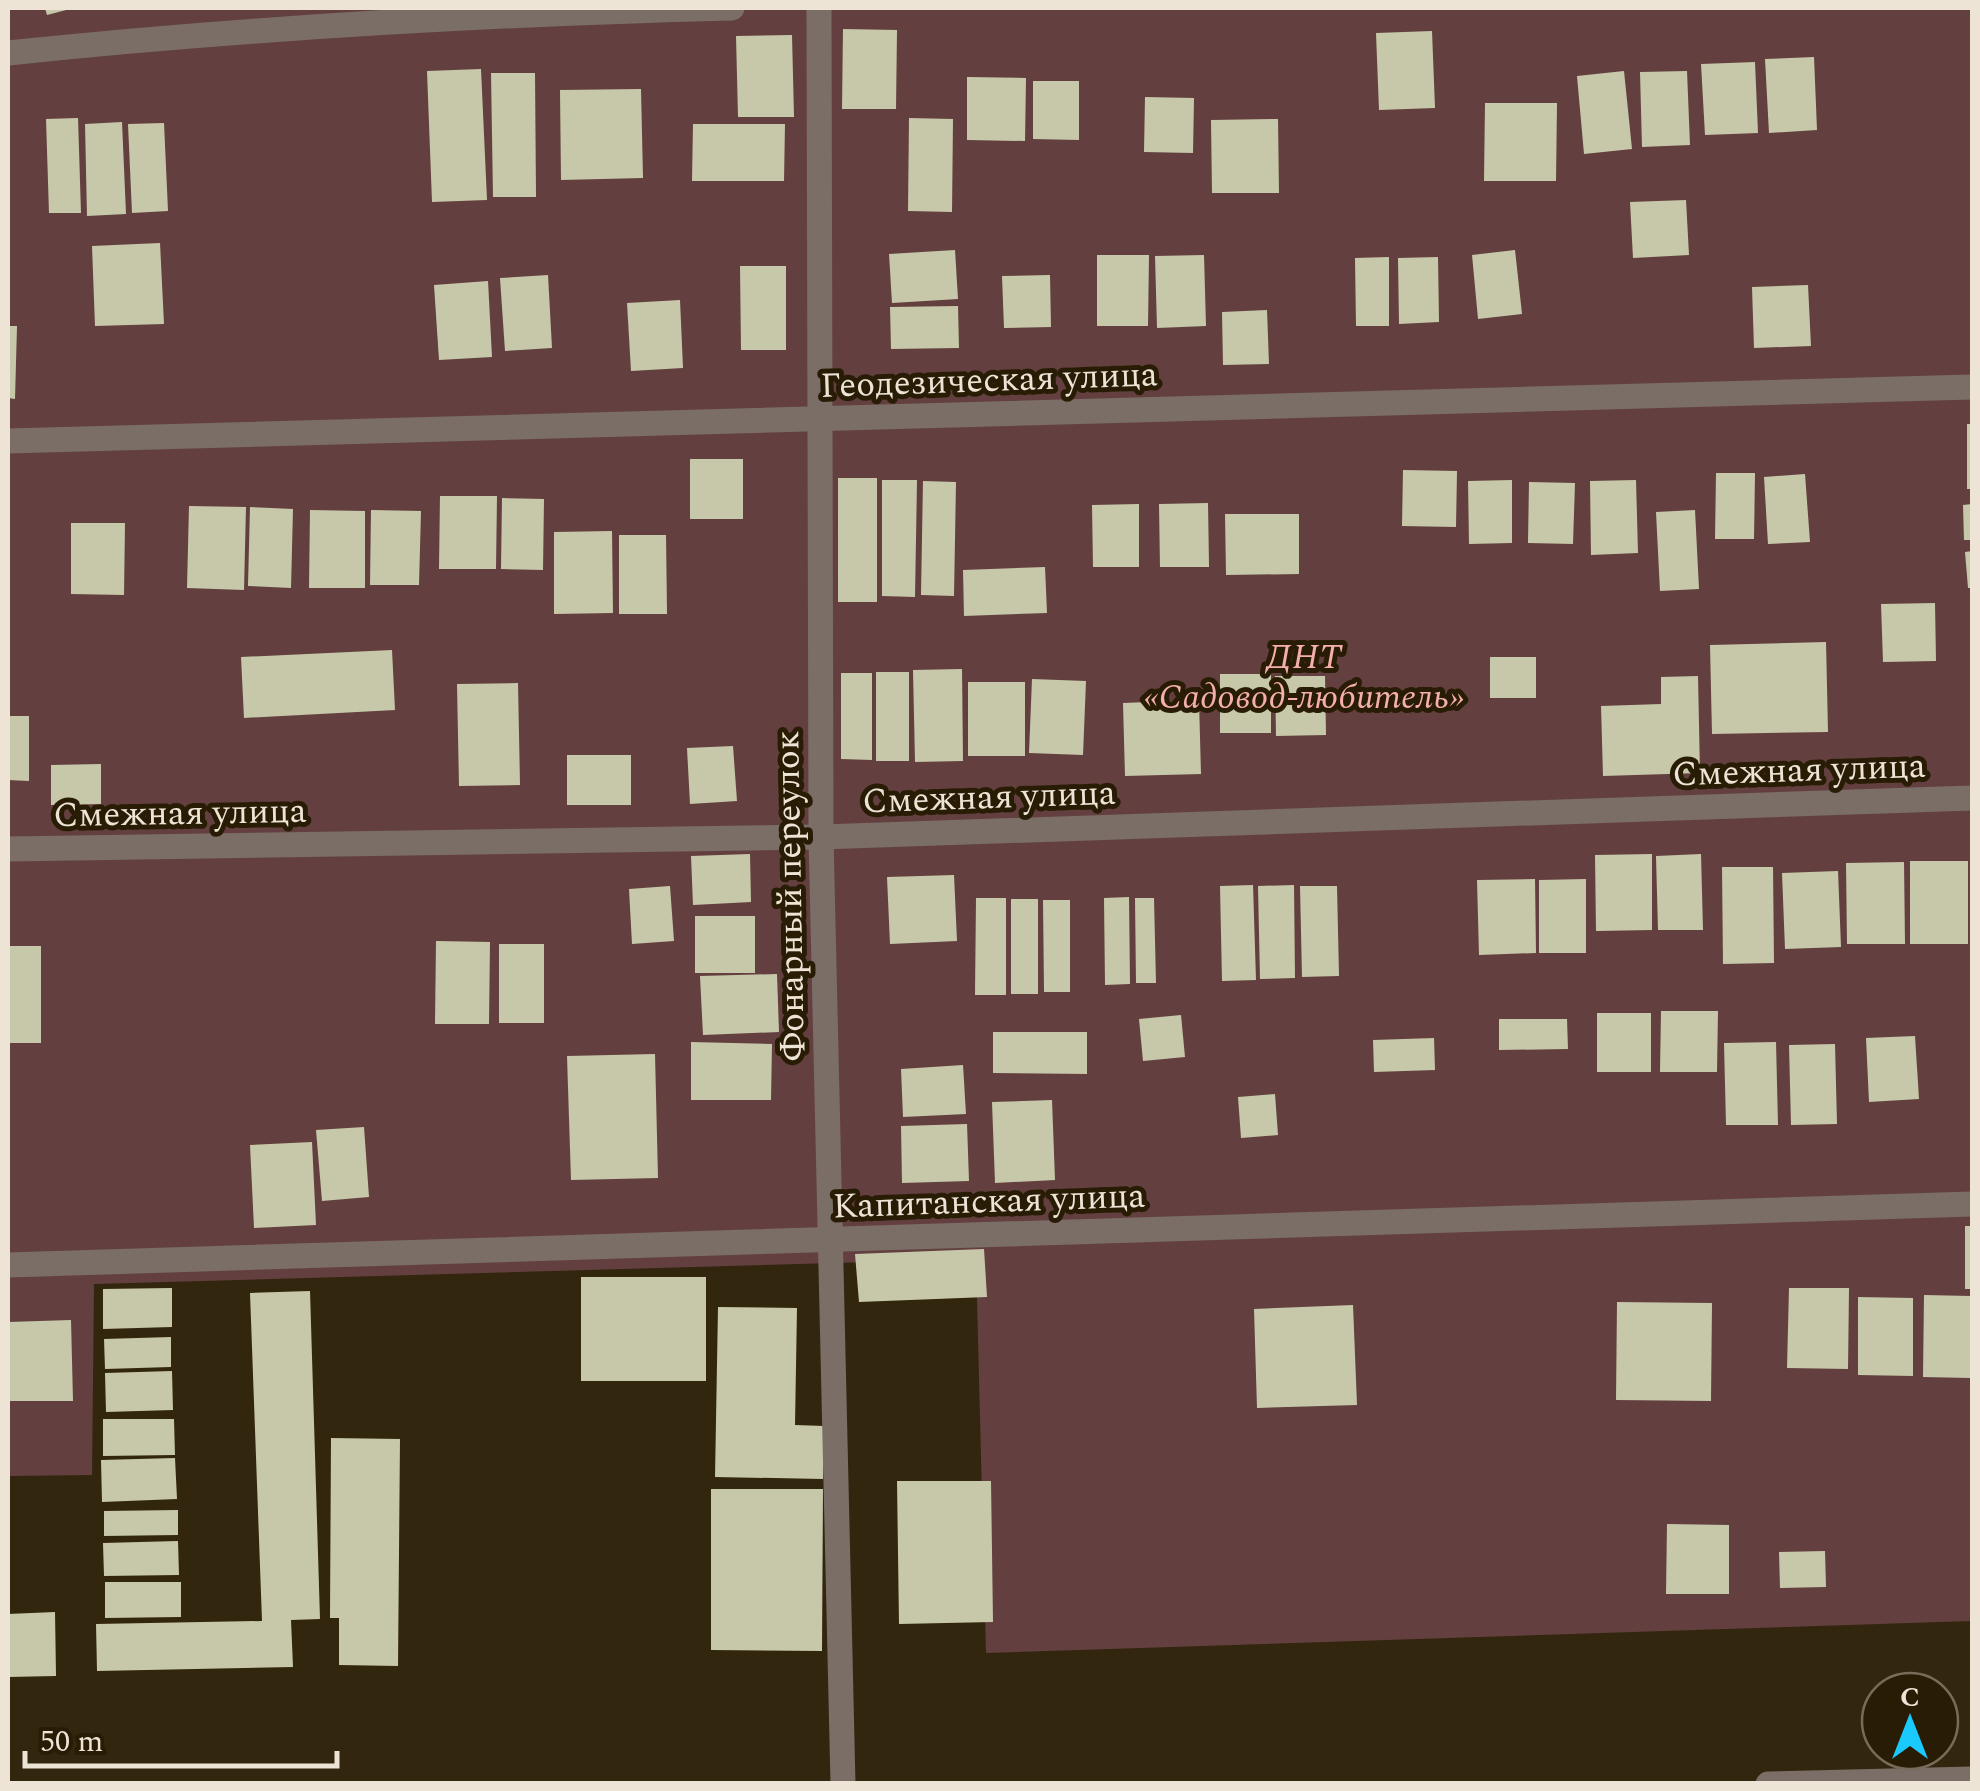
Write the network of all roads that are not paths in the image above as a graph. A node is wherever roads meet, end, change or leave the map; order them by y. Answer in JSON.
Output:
{"nodes":[{"id":1,"x":228,"y":8,"type":"edge"},
{"id":2,"x":732,"y":8,"type":"edge"},
{"id":3,"x":819,"y":8,"type":"edge"},
{"id":4,"x":242,"y":31,"type":"junction"},
{"id":5,"x":8,"y":53,"type":"edge"},
{"id":6,"x":1972,"y":387,"type":"edge"},
{"id":7,"x":819,"y":418,"type":"junction"},
{"id":8,"x":8,"y":440,"type":"edge"},
{"id":9,"x":1972,"y":798,"type":"edge"},
{"id":10,"x":821,"y":837,"type":"junction"},
{"id":11,"x":8,"y":849,"type":"edge"},
{"id":12,"x":1972,"y":1204,"type":"edge"},
{"id":13,"x":833,"y":1240,"type":"junction"},
{"id":14,"x":8,"y":1265,"type":"edge"},
{"id":15,"x":1972,"y":1779,"type":"edge"},
{"id":16,"x":843,"y":1784,"type":"edge"},
{"id":17,"x":1768,"y":1784,"type":"edge"}],
"edges":[{"from":1,"to":4,"type":"street"},
{"from":2,"to":4,"type":"street"},
{"from":3,"to":7,"type":"street","name":"Фонарный переулок"},
{"from":4,"to":5,"type":"street"},
{"from":6,"to":7,"type":"street","name":"Геодезическая улица"},
{"from":7,"to":8,"type":"street","name":"Геодезическая улица"},
{"from":7,"to":10,"type":"street","name":"Фонарный переулок"},
{"from":9,"to":10,"type":"street","name":"Смежная улица"},
{"from":10,"to":11,"type":"street","name":"Смежная улица"},
{"from":10,"to":13,"type":"street","name":"Фонарный переулок"},
{"from":12,"to":13,"type":"street","name":"Капитанская улица"},
{"from":13,"to":14,"type":"street","name":"Капитанская улица"},
{"from":13,"to":16,"type":"street","name":"Фонарный переулок"},
{"from":15,"to":17,"type":"street"}]}
